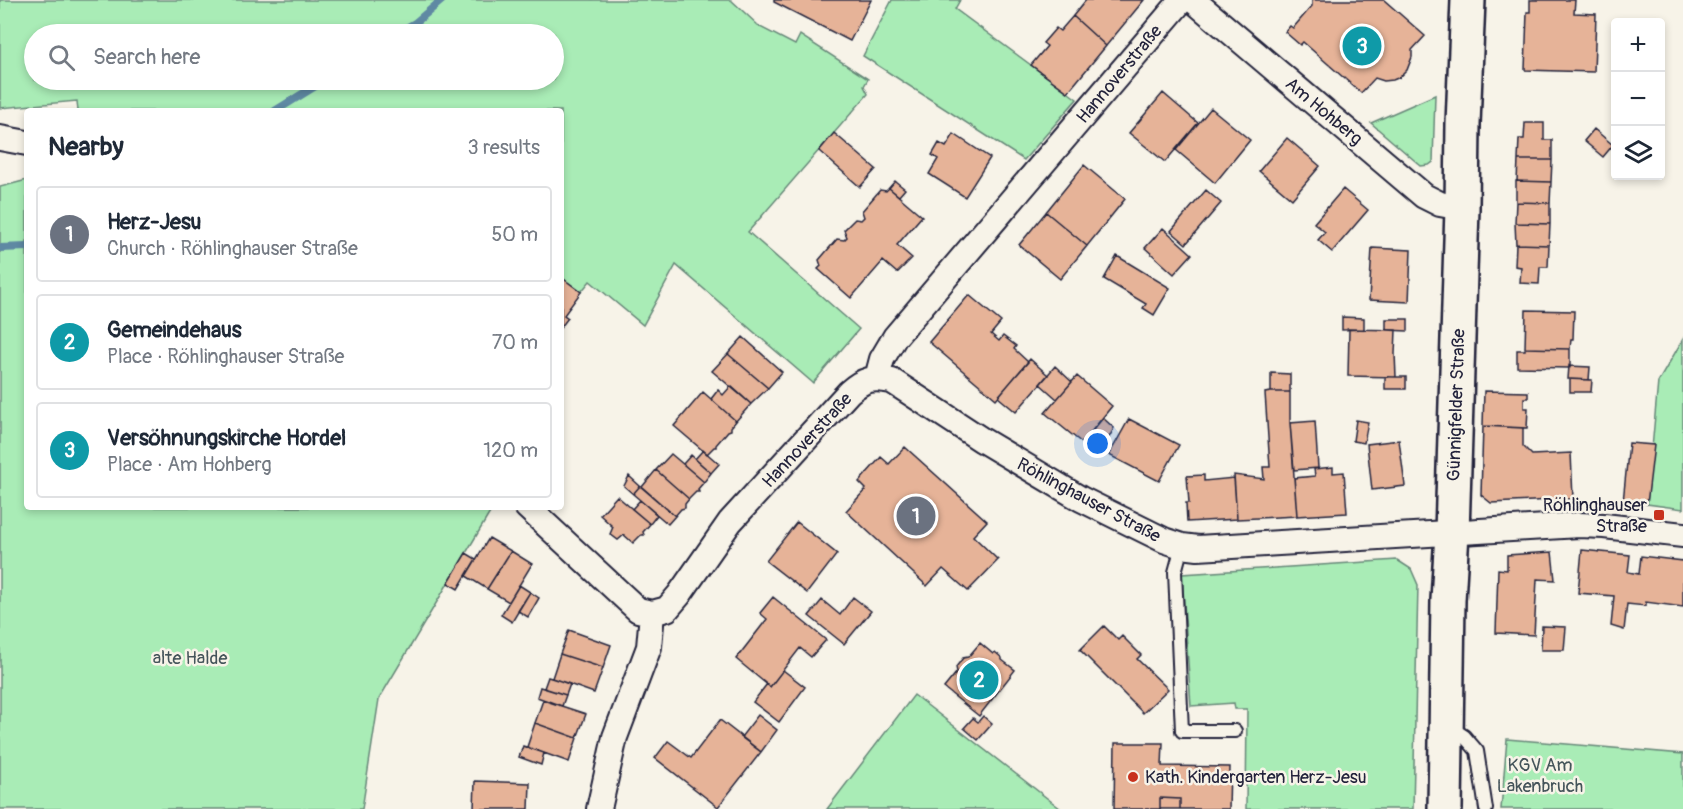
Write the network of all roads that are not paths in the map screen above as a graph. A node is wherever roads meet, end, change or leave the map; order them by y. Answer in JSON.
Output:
{"nodes":[{"id":1,"x":1182,"y":0,"type":"edge"},
{"id":2,"x":1192,"y":0,"type":"edge"},
{"id":3,"x":1468,"y":0,"type":"edge"},
{"id":4,"x":0,"y":138,"type":"edge"},
{"id":5,"x":24,"y":142,"type":"edge"},
{"id":6,"x":1462,"y":208,"type":"junction"},
{"id":7,"x":877,"y":378,"type":"junction"},
{"id":8,"x":530,"y":510,"type":"edge"},
{"id":9,"x":1452,"y":533,"type":"junction"},
{"id":10,"x":1683,"y":535,"type":"edge"},
{"id":11,"x":1182,"y":546,"type":"junction"},
{"id":12,"x":652,"y":613,"type":"junction"},
{"id":13,"x":1446,"y":725,"type":"junction"},
{"id":14,"x":1235,"y":731,"type":"dead end"},
{"id":15,"x":599,"y":809,"type":"edge"},
{"id":16,"x":1445,"y":809,"type":"edge"},
{"id":17,"x":1486,"y":809,"type":"edge"}],
"edges":[{"from":1,"to":7,"type":"street","name":"Hannoverstraße"},
{"from":2,"to":6,"type":"street","name":"Am Hohberg"},
{"from":3,"to":6,"type":"street","name":"Günnigfelder Straße"},
{"from":4,"to":5,"type":"street"},
{"from":6,"to":9,"type":"street","name":"Günnigfelder Straße"},
{"from":7,"to":11,"type":"street","name":"Röhlinghauser Straße"},
{"from":7,"to":12,"type":"street","name":"Hannoverstraße"},
{"from":8,"to":12,"type":"street"},
{"from":9,"to":10,"type":"street","name":"Röhlinghauser Straße"},
{"from":9,"to":11,"type":"street","name":"Röhlinghauser Straße"},
{"from":9,"to":13,"type":"street","name":"Günnigfelder Straße"},
{"from":11,"to":14,"type":"lane"},
{"from":12,"to":15,"type":"street"},
{"from":13,"to":16,"type":"street","name":"Günnigfelder Straße"},
{"from":13,"to":17,"type":"lane"}]}
